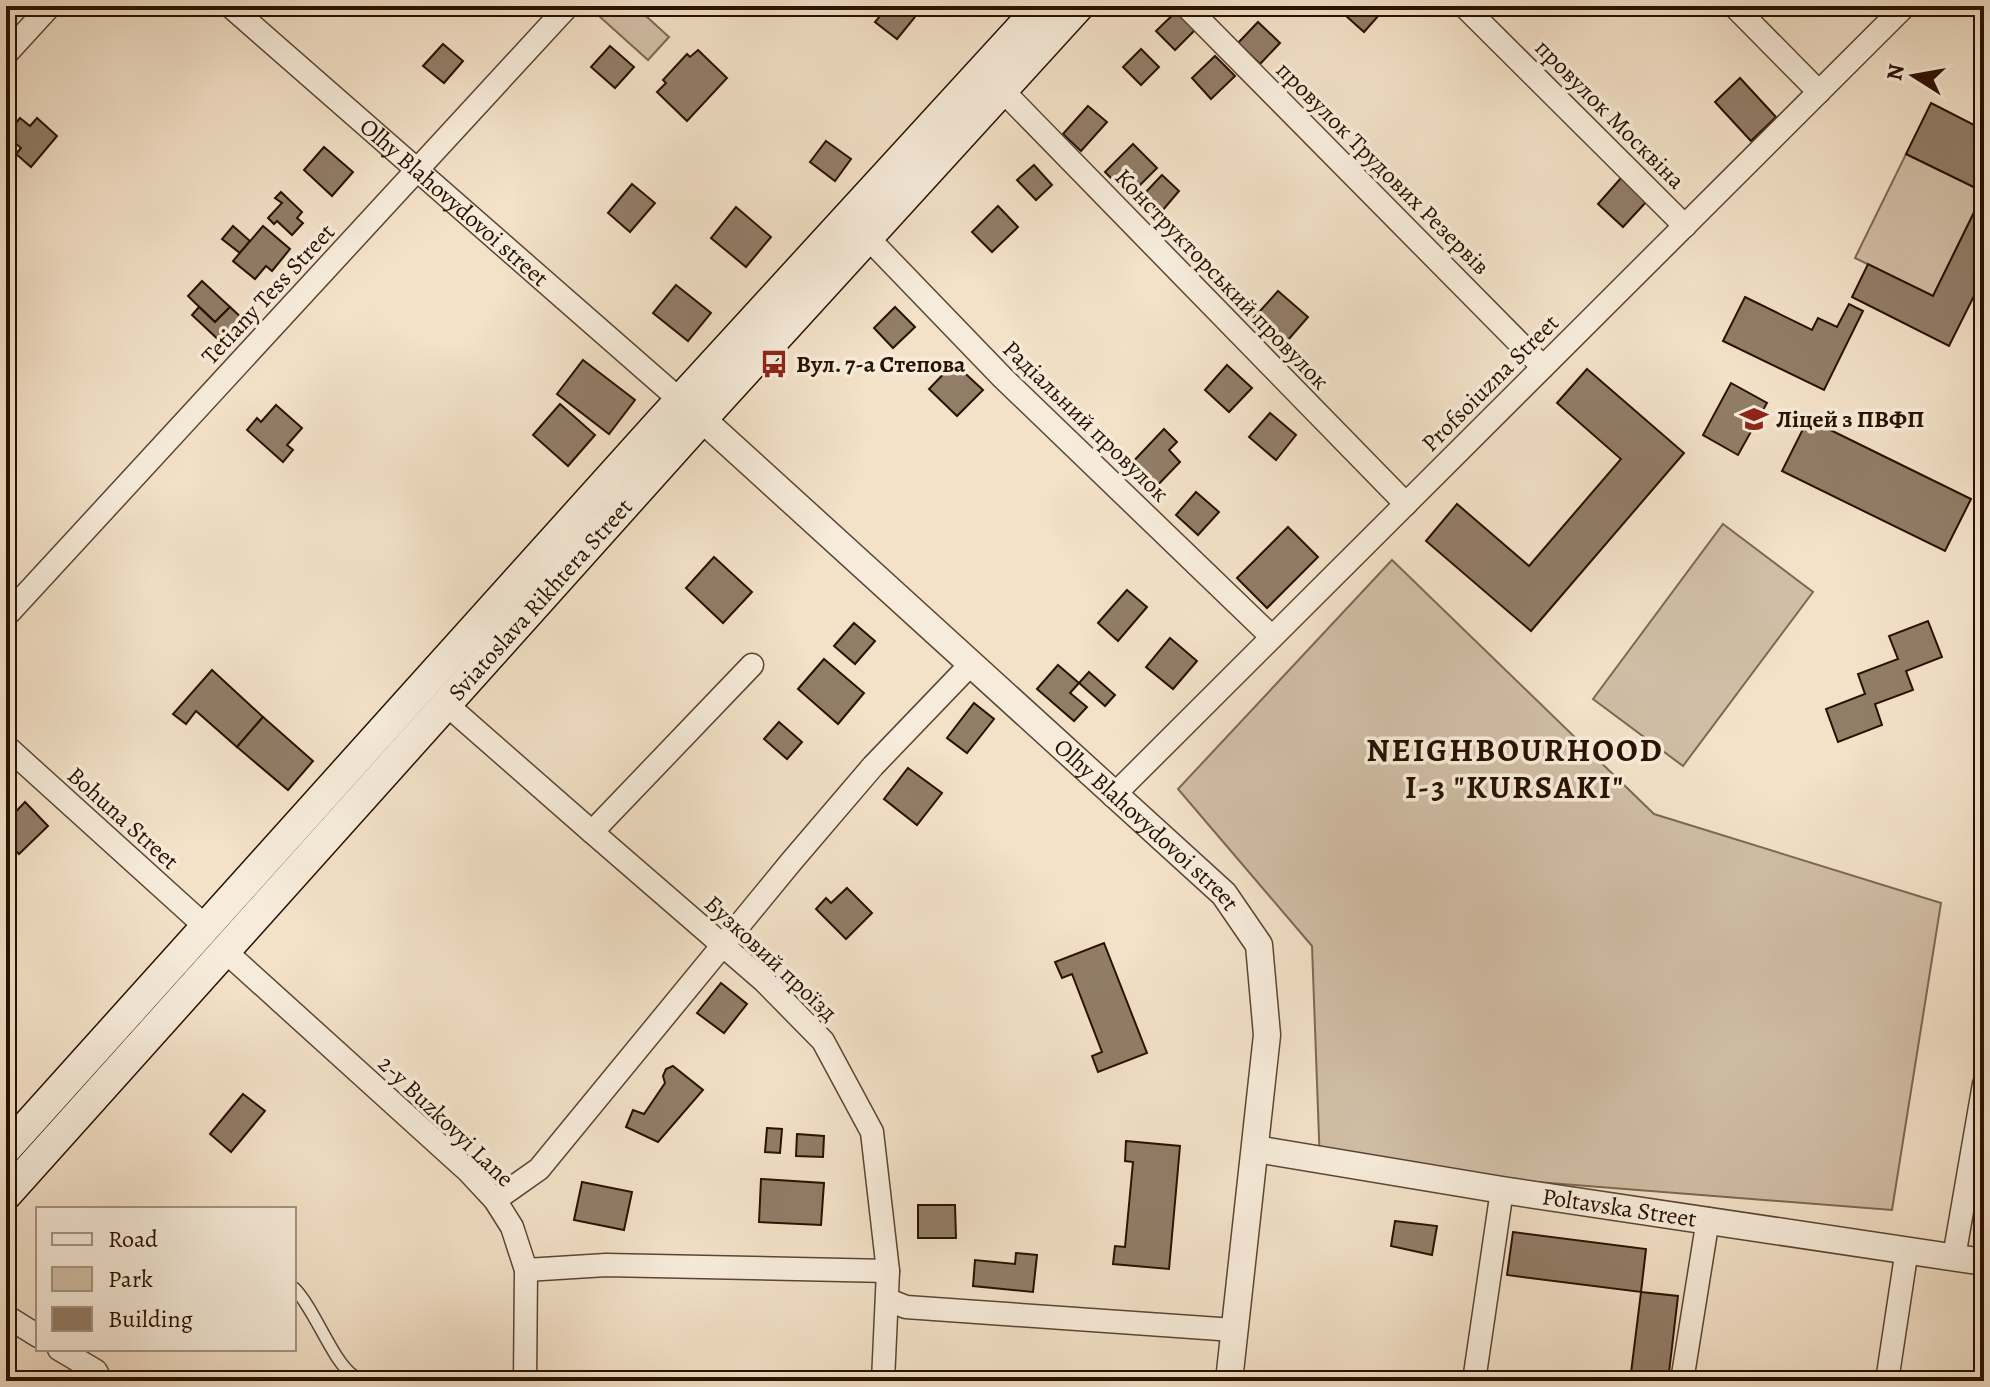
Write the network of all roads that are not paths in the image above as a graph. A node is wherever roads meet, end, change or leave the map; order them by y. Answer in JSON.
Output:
{"nodes":[{"id":1,"x":50,"y":6,"type":"edge"},
{"id":2,"x":230,"y":6,"type":"edge"},
{"id":3,"x":568,"y":6,"type":"edge"},
{"id":4,"x":1041,"y":6,"type":"edge"},
{"id":5,"x":1079,"y":6,"type":"edge"},
{"id":6,"x":1186,"y":6,"type":"edge"},
{"id":7,"x":1464,"y":6,"type":"edge"},
{"id":8,"x":1734,"y":6,"type":"edge"},
{"id":9,"x":1905,"y":6,"type":"edge"},
{"id":10,"x":6,"y":54,"type":"edge"},
{"id":11,"x":1002,"y":90,"type":"junction"},
{"id":12,"x":1819,"y":92,"type":"junction"},
{"id":13,"x":417,"y":171,"type":"junction"},
{"id":14,"x":1685,"y":226,"type":"junction"},
{"id":15,"x":868,"y":238,"type":"junction"},
{"id":16,"x":1543,"y":367,"type":"junction"},
{"id":17,"x":691,"y":410,"type":"junction"},
{"id":18,"x":1406,"y":504,"type":"junction"},
{"id":19,"x":6,"y":616,"type":"edge"},
{"id":20,"x":1272,"y":637,"type":"junction"},
{"id":21,"x":752,"y":665,"type":"dead end"},
{"id":22,"x":970,"y":665,"type":"junction"},
{"id":23,"x":446,"y":704,"type":"junction"},
{"id":24,"x":6,"y":746,"type":"edge"},
{"id":25,"x":1113,"y":796,"type":"junction"},
{"id":26,"x":592,"y":832,"type":"junction"},
{"id":27,"x":206,"y":927,"type":"junction"},
{"id":28,"x":721,"y":944,"type":"junction"},
{"id":29,"x":225,"y":951,"type":"junction"},
{"id":30,"x":1984,"y":1084,"type":"edge"},
{"id":31,"x":6,"y":1149,"type":"edge"},
{"id":32,"x":1256,"y":1149,"type":"junction"},
{"id":33,"x":1502,"y":1190,"type":"junction"},
{"id":34,"x":6,"y":1195,"type":"edge"},
{"id":35,"x":495,"y":1200,"type":"junction"},
{"id":36,"x":1708,"y":1219,"type":"junction"},
{"id":37,"x":1907,"y":1249,"type":"junction"},
{"id":38,"x":1954,"y":1257,"type":"junction"},
{"id":39,"x":1984,"y":1262,"type":"edge"},
{"id":40,"x":526,"y":1270,"type":"junction"},
{"id":41,"x":888,"y":1271,"type":"junction"},
{"id":42,"x":296,"y":1290,"type":"edge"},
{"id":43,"x":888,"y":1300,"type":"junction"},
{"id":44,"x":6,"y":1316,"type":"edge"},
{"id":45,"x":1234,"y":1330,"type":"junction"},
{"id":46,"x":36,"y":1335,"type":"edge"},
{"id":47,"x":62,"y":1351,"type":"edge"},
{"id":48,"x":101,"y":1381,"type":"edge"},
{"id":49,"x":372,"y":1381,"type":"edge"},
{"id":50,"x":525,"y":1381,"type":"edge"},
{"id":51,"x":883,"y":1381,"type":"edge"},
{"id":52,"x":1229,"y":1381,"type":"edge"},
{"id":53,"x":1474,"y":1381,"type":"edge"},
{"id":54,"x":1682,"y":1381,"type":"edge"},
{"id":55,"x":1887,"y":1381,"type":"edge"}],
"edges":[{"from":1,"to":10,"type":"street"},
{"from":2,"to":13,"type":"street","name":"Olhy Blahovydovoi street"},
{"from":3,"to":13,"type":"street","name":"Tetiany Tess Street"},
{"from":4,"to":17,"type":"main road","name":"Sviatoslava Rikhtera Street"},
{"from":5,"to":11,"type":"main road","name":"Sviatoslava Rikhtera Street"},
{"from":6,"to":16,"type":"street","name":"провулок Трудових Резервів"},
{"from":7,"to":14,"type":"street","name":"провулок Москвіна"},
{"from":8,"to":12,"type":"street"},
{"from":9,"to":12,"type":"street","name":"Profsoiuzna Street"},
{"from":11,"to":15,"type":"main road","name":"Sviatoslava Rikhtera Street"},
{"from":11,"to":18,"type":"street","name":"Конструкторський провулок"},
{"from":12,"to":14,"type":"street","name":"Profsoiuzna Street"},
{"from":13,"to":17,"type":"street","name":"Olhy Blahovydovoi street"},
{"from":13,"to":19,"type":"street","name":"Tetiany Tess Street"},
{"from":14,"to":16,"type":"street","name":"Profsoiuzna Street"},
{"from":15,"to":17,"type":"main road","name":"Sviatoslava Rikhtera Street"},
{"from":15,"to":20,"type":"street","name":"Радіальний провулок"},
{"from":16,"to":18,"type":"street","name":"Profsoiuzna Street"},
{"from":17,"to":22,"type":"street","name":"Olhy Blahovydovoi street"},
{"from":17,"to":23,"type":"main road","name":"Sviatoslava Rikhtera Street"},
{"from":17,"to":27,"type":"main road","name":"Sviatoslava Rikhtera Street"},
{"from":18,"to":20,"type":"street","name":"Profsoiuzna Street"},
{"from":20,"to":25,"type":"street","name":"Profsoiuzna Street"},
{"from":21,"to":26,"type":"street"},
{"from":22,"to":25,"type":"street","name":"Olhy Blahovydovoi street"},
{"from":22,"to":28,"type":"street"},
{"from":23,"to":26,"type":"street","name":"Бузковий проїзд"},
{"from":23,"to":29,"type":"main road","name":"Sviatoslava Rikhtera Street"},
{"from":24,"to":27,"type":"street","name":"Bohuna Street"},
{"from":25,"to":32,"type":"street","name":"Olhy Blahovydovoi street"},
{"from":26,"to":28,"type":"street","name":"Бузковий проїзд"},
{"from":27,"to":31,"type":"main road","name":"Sviatoslava Rikhtera Street"},
{"from":28,"to":35,"type":"street"},
{"from":28,"to":41,"type":"street","name":"Бузковий проїзд"},
{"from":29,"to":34,"type":"main road","name":"Sviatoslava Rikhtera Street"},
{"from":29,"to":35,"type":"street","name":"2-y Buzkovyi Lane"},
{"from":30,"to":38,"type":"street"},
{"from":32,"to":33,"type":"street","name":"Poltavska Street"},
{"from":32,"to":45,"type":"street","name":"Olhy Blahovydovoi street"},
{"from":33,"to":36,"type":"street","name":"Poltavska Street"},
{"from":33,"to":53,"type":"street"},
{"from":35,"to":40,"type":"street","name":"2-y Buzkovyi Lane"},
{"from":36,"to":37,"type":"street","name":"Poltavska Street"},
{"from":36,"to":54,"type":"street"},
{"from":37,"to":38,"type":"street","name":"Poltavska Street"},
{"from":37,"to":55,"type":"street"},
{"from":38,"to":39,"type":"street","name":"Poltavska Street"},
{"from":40,"to":41,"type":"street"},
{"from":40,"to":50,"type":"street","name":"2-y Buzkovyi Lane"},
{"from":41,"to":43,"type":"street","name":"Бузковий проїзд"},
{"from":42,"to":49,"type":"lane"},
{"from":43,"to":45,"type":"street"},
{"from":43,"to":51,"type":"street","name":"Бузковий проїзд"},
{"from":44,"to":46,"type":"street"},
{"from":45,"to":52,"type":"street","name":"Olhy Blahovydovoi street"},
{"from":47,"to":48,"type":"street"}]}
